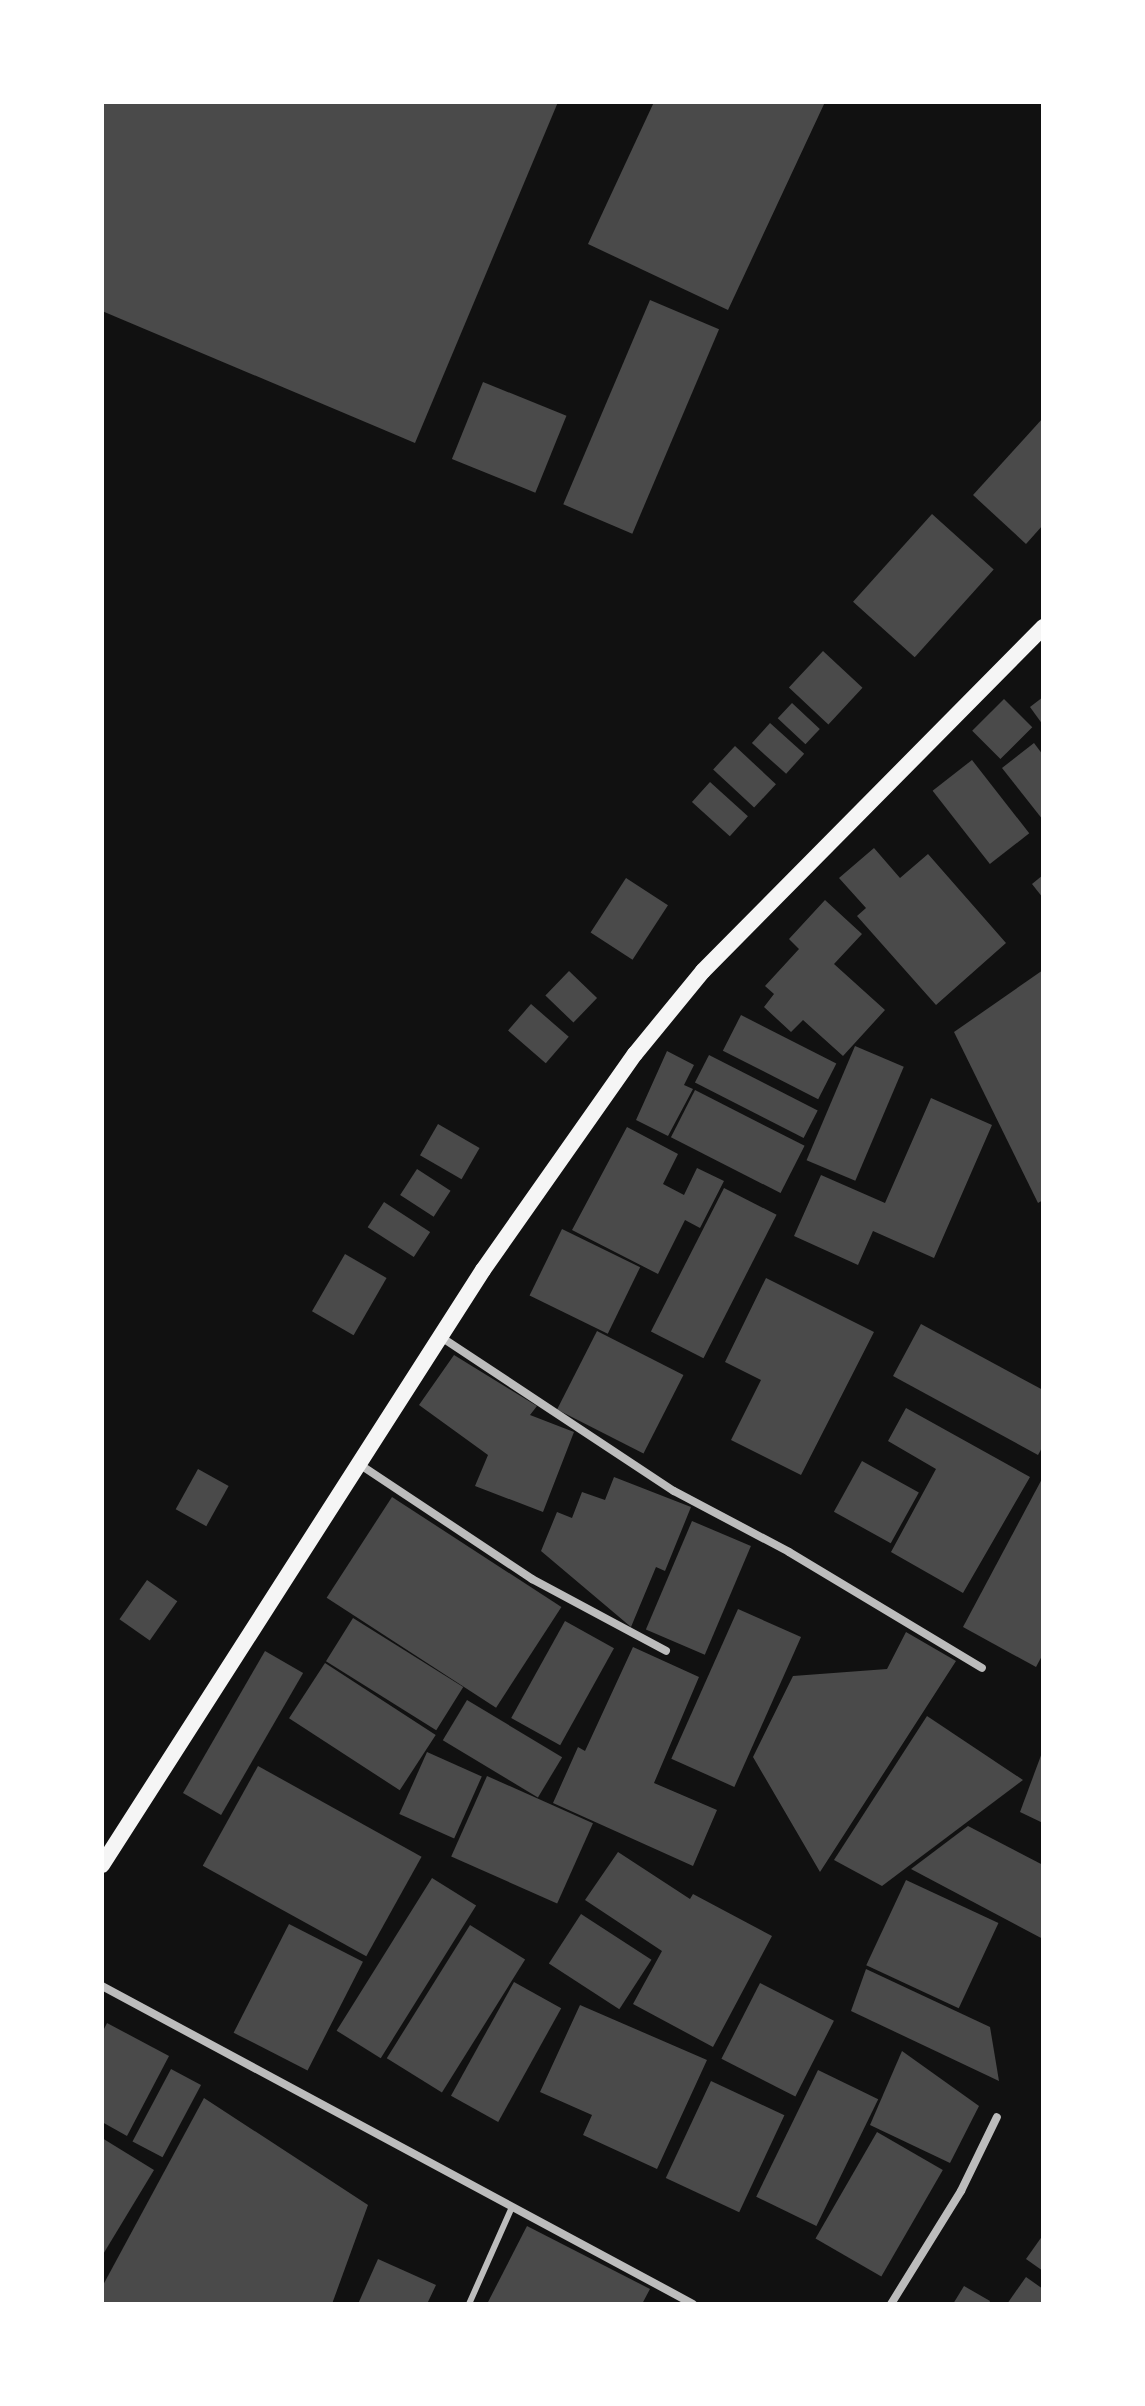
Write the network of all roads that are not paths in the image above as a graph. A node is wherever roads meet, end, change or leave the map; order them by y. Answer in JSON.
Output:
{"nodes":[{"id":1,"x":1043,"y":627,"type":"edge"},
{"id":2,"x":441,"y":1337,"type":"junction"},
{"id":3,"x":358,"y":1463,"type":"junction"},
{"id":4,"x":666,"y":1651,"type":"dead end"},
{"id":5,"x":982,"y":1668,"type":"dead end"},
{"id":6,"x":102,"y":1865,"type":"edge"},
{"id":7,"x":102,"y":1986,"type":"edge"},
{"id":8,"x":997,"y":2117,"type":"dead end"},
{"id":9,"x":511,"y":2209,"type":"junction"},
{"id":10,"x":469,"y":2304,"type":"edge"},
{"id":11,"x":693,"y":2304,"type":"edge"},
{"id":12,"x":891,"y":2304,"type":"edge"}],
"edges":[{"from":1,"to":2,"type":"main road"},
{"from":2,"to":3,"type":"main road"},
{"from":2,"to":5,"type":"street"},
{"from":3,"to":4,"type":"street"},
{"from":3,"to":6,"type":"main road"},
{"from":7,"to":9,"type":"street"},
{"from":8,"to":12,"type":"street"},
{"from":9,"to":10,"type":"lane"},
{"from":9,"to":11,"type":"street"}]}
